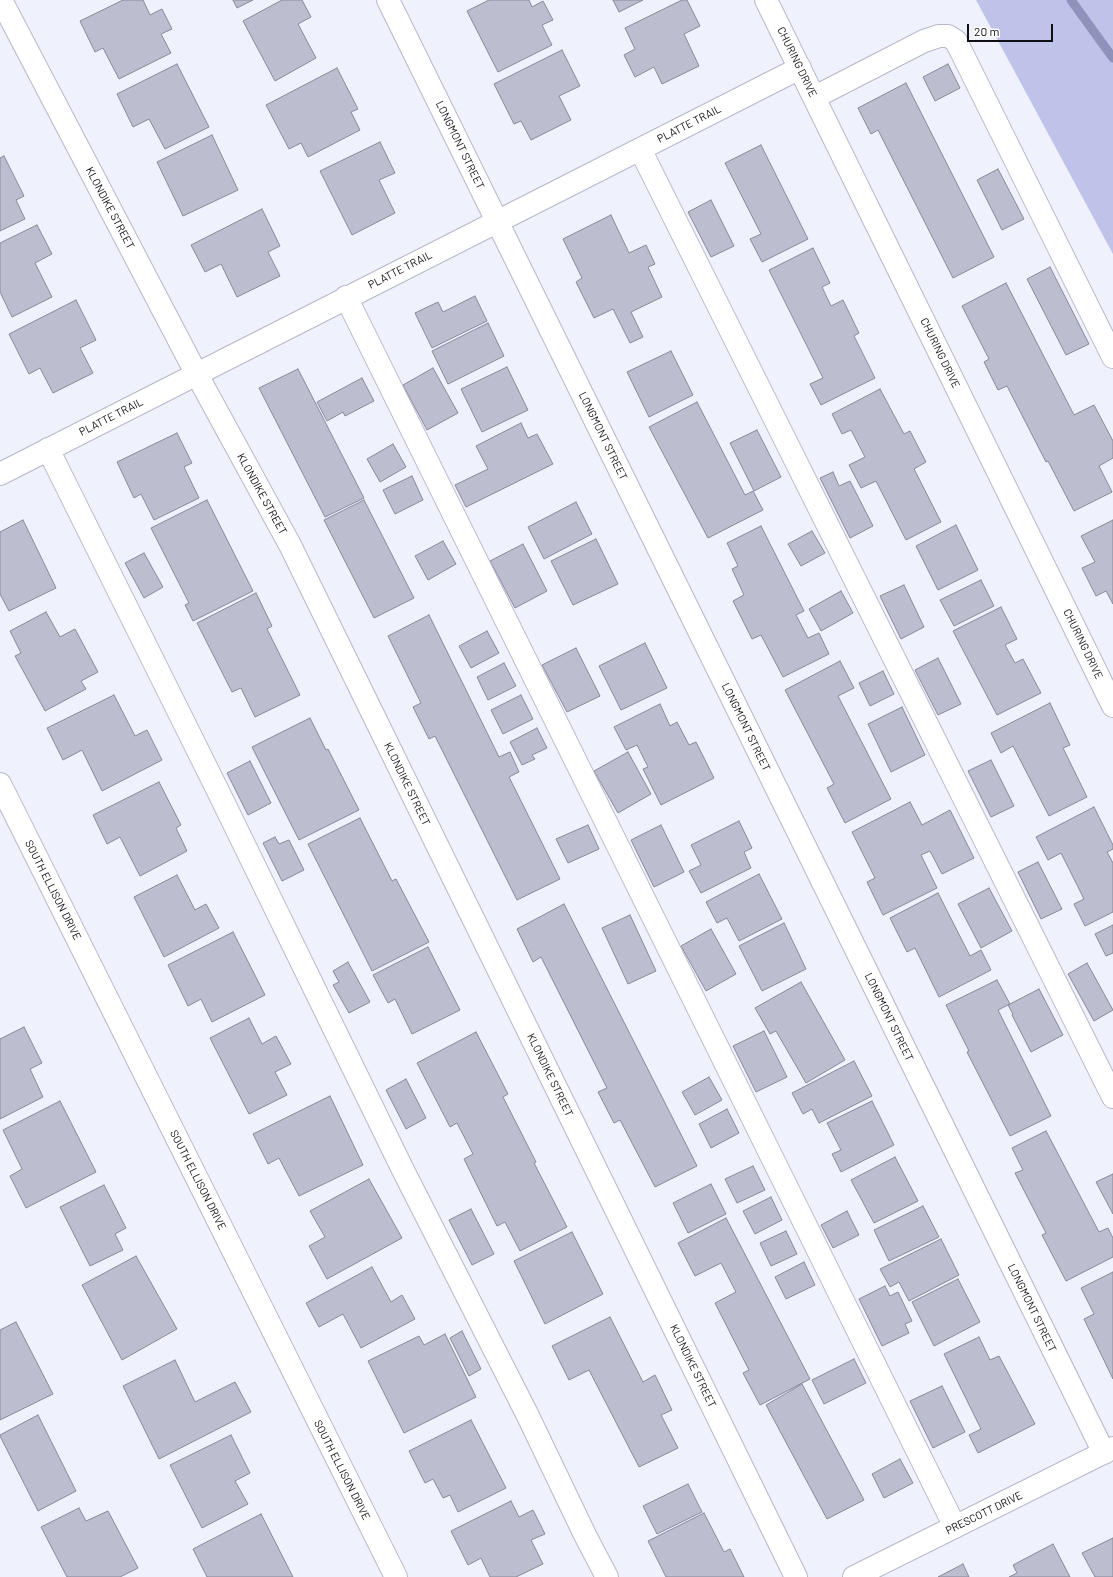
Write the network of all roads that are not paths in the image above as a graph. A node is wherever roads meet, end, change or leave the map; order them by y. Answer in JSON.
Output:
{"nodes":[{"id":1,"x":1,"y":0,"type":"edge"},
{"id":2,"x":388,"y":0,"type":"edge"},
{"id":3,"x":766,"y":0,"type":"edge"},
{"id":4,"x":800,"y":68,"type":"junction"},
{"id":5,"x":815,"y":97,"type":"junction"},
{"id":6,"x":640,"y":149,"type":"junction"},
{"id":7,"x":497,"y":222,"type":"junction"},
{"id":8,"x":346,"y":298,"type":"junction"},
{"id":9,"x":1113,"y":357,"type":"edge"},
{"id":10,"x":196,"y":373,"type":"junction"},
{"id":11,"x":48,"y":449,"type":"junction"},
{"id":12,"x":0,"y":474,"type":"edge"},
{"id":13,"x":1113,"y":706,"type":"edge"},
{"id":14,"x":0,"y":784,"type":"edge"},
{"id":15,"x":1113,"y":1097,"type":"edge"},
{"id":16,"x":1108,"y":1451,"type":"edge"},
{"id":17,"x":955,"y":1527,"type":"junction"},
{"id":18,"x":396,"y":1577,"type":"edge"},
{"id":19,"x":607,"y":1577,"type":"edge"},
{"id":20,"x":796,"y":1577,"type":"edge"},
{"id":21,"x":854,"y":1577,"type":"edge"}],
"edges":[{"from":1,"to":10,"type":"street","name":"KLONDIKE STREET"},
{"from":2,"to":7,"type":"street","name":"LONGMONT STREET"},
{"from":3,"to":4,"type":"street","name":"CHURING DRIVE"},
{"from":4,"to":5,"type":"street","name":"CHURING DRIVE"},
{"from":4,"to":6,"type":"street","name":"PLATTE TRAIL"},
{"from":5,"to":9,"type":"street"},
{"from":5,"to":13,"type":"street","name":"CHURING DRIVE"},
{"from":6,"to":7,"type":"street","name":"PLATTE TRAIL"},
{"from":6,"to":15,"type":"street"},
{"from":7,"to":8,"type":"street","name":"PLATTE TRAIL"},
{"from":7,"to":16,"type":"street","name":"LONGMONT STREET"},
{"from":8,"to":10,"type":"street","name":"PLATTE TRAIL"},
{"from":8,"to":17,"type":"street"},
{"from":10,"to":11,"type":"street","name":"PLATTE TRAIL"},
{"from":10,"to":20,"type":"street","name":"KLONDIKE STREET"},
{"from":11,"to":12,"type":"street","name":"PLATTE TRAIL"},
{"from":11,"to":19,"type":"street"},
{"from":14,"to":18,"type":"street","name":"SOUTH ELLISON DRIVE"},
{"from":16,"to":17,"type":"street","name":"PRESCOTT DRIVE"},
{"from":17,"to":21,"type":"street","name":"PRESCOTT DRIVE"}]}
